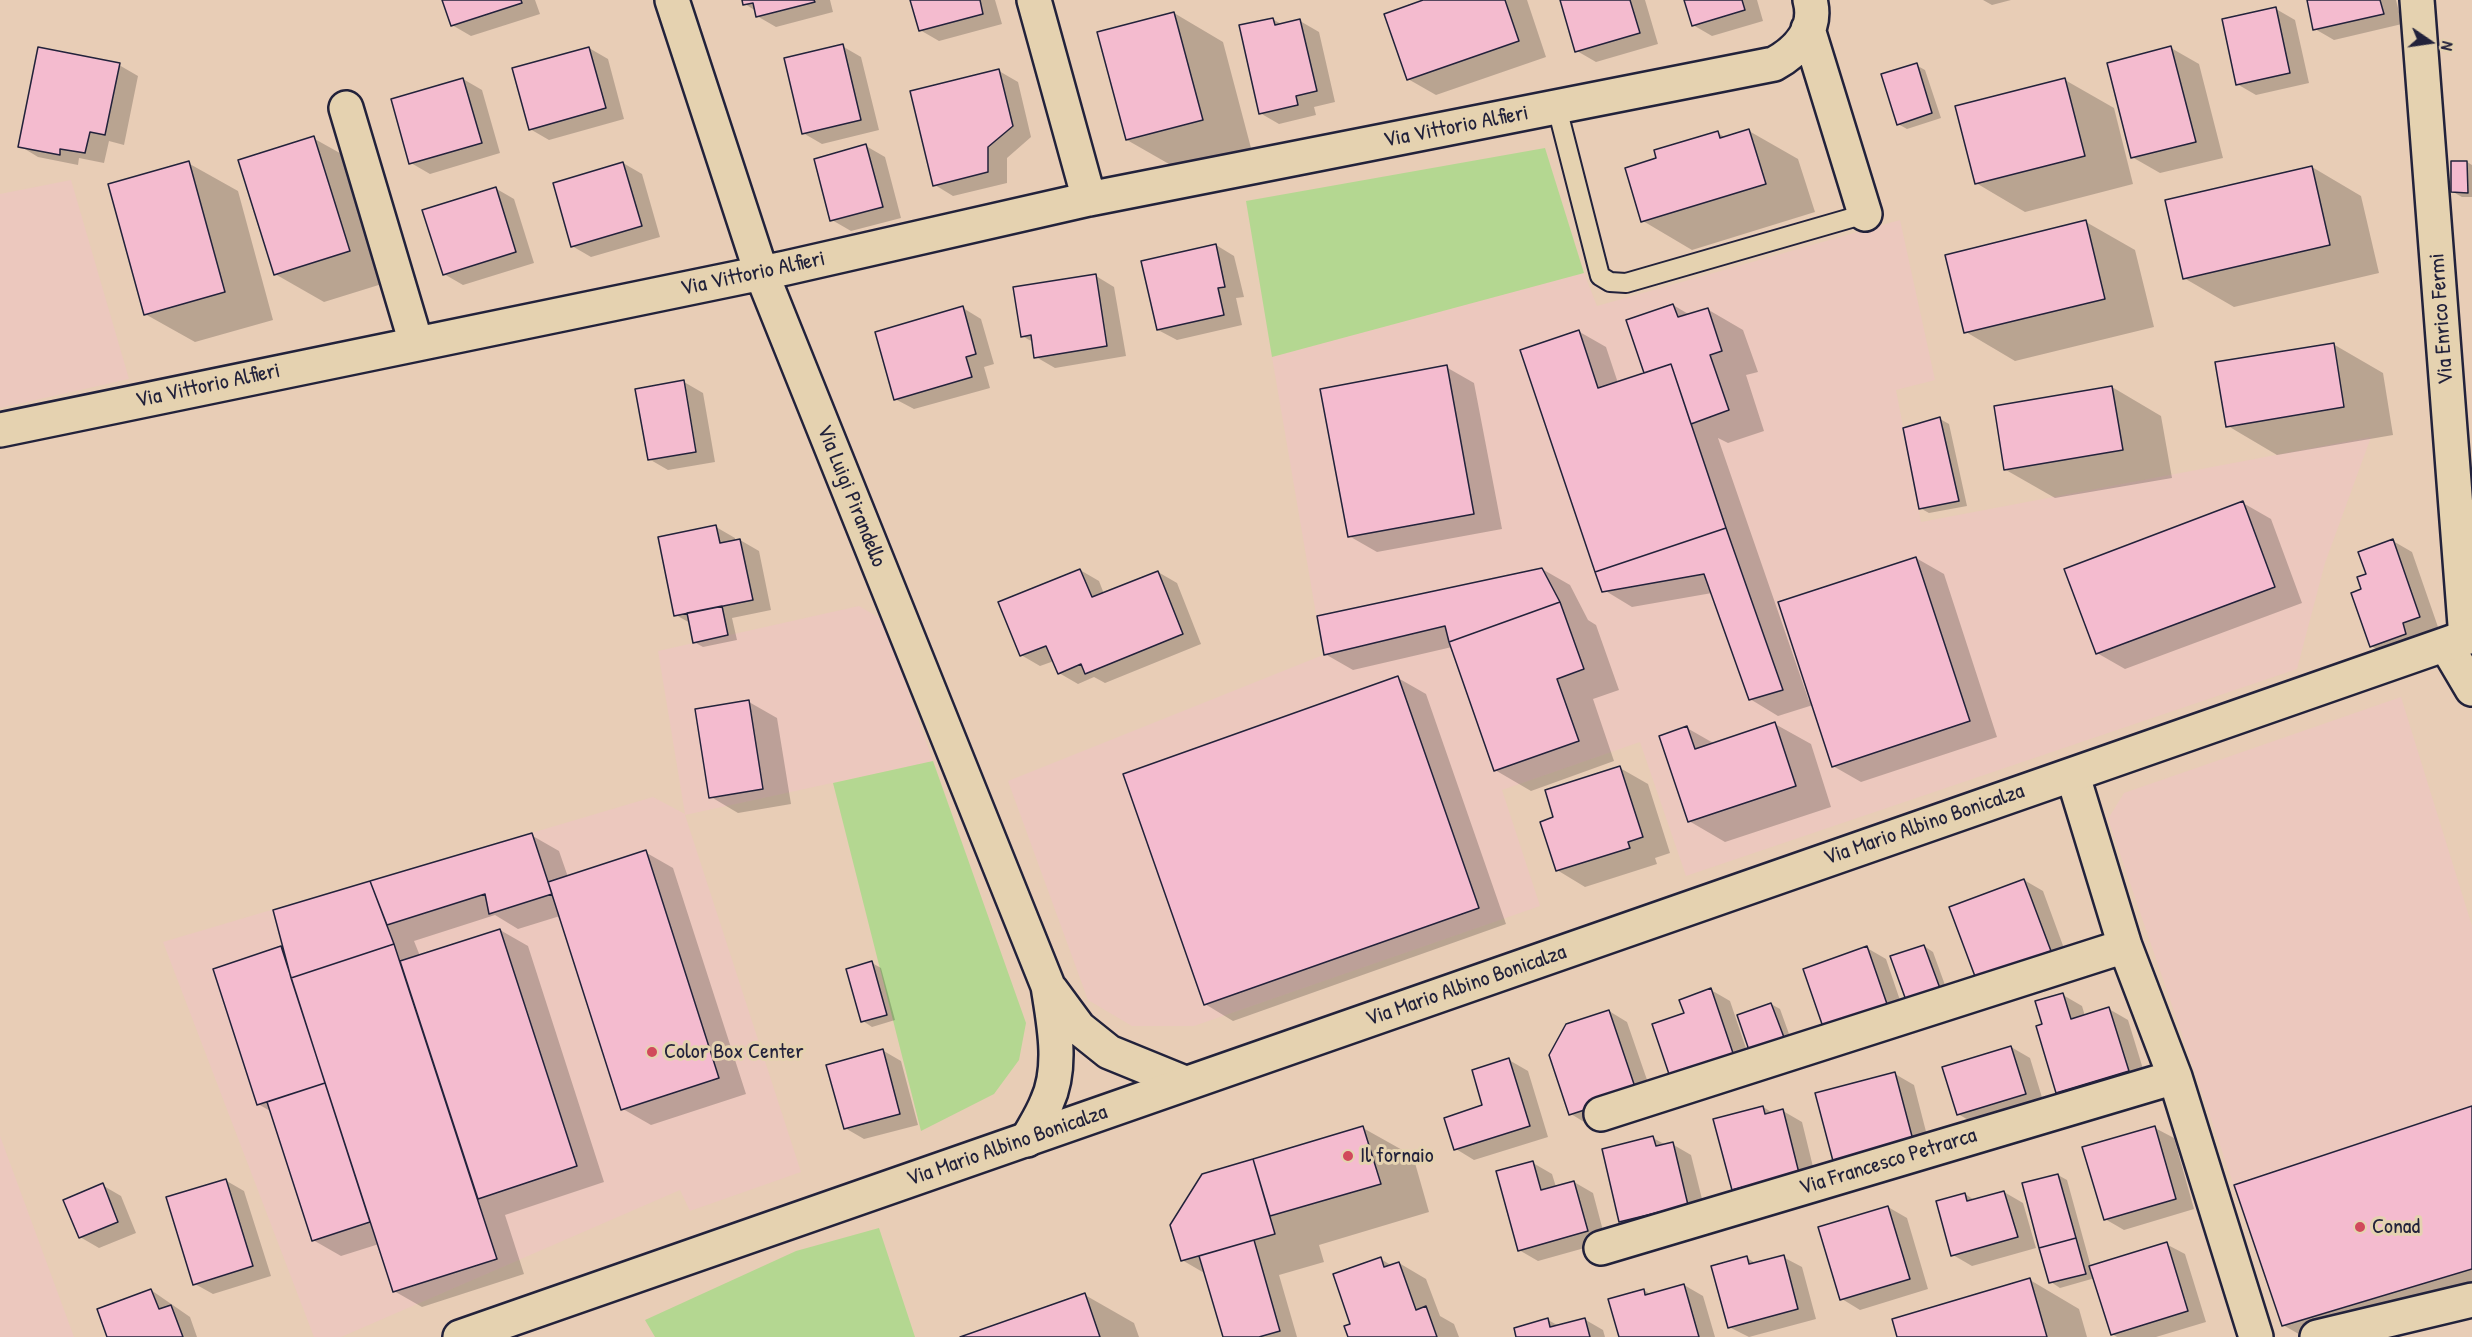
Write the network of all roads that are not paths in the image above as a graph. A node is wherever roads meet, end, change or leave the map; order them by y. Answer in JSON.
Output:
{"nodes":[{"id":1,"x":672,"y":0,"type":"edge"},
{"id":2,"x":1034,"y":0,"type":"edge"},
{"id":3,"x":2416,"y":0,"type":"edge"},
{"id":4,"x":1809,"y":15,"type":"edge"},
{"id":5,"x":346,"y":108,"type":"dead end"},
{"id":6,"x":1557,"y":108,"type":"junction"},
{"id":7,"x":1089,"y":199,"type":"junction"},
{"id":8,"x":1865,"y":214,"type":"joint"},
{"id":9,"x":761,"y":272,"type":"junction"},
{"id":10,"x":416,"y":343,"type":"junction"},
{"id":11,"x":0,"y":430,"type":"edge"},
{"id":12,"x":2461,"y":639,"type":"edge"},
{"id":13,"x":2472,"y":689,"type":"edge"},
{"id":14,"x":2073,"y":776,"type":"junction"},
{"id":15,"x":2125,"y":946,"type":"junction"},
{"id":16,"x":1048,"y":987,"type":"junction"},
{"id":17,"x":2175,"y":1077,"type":"junction"},
{"id":18,"x":1185,"y":1083,"type":"junction"},
{"id":19,"x":1601,"y":1114,"type":"dead end"},
{"id":20,"x":1027,"y":1140,"type":"junction"},
{"id":21,"x":1601,"y":1248,"type":"dead end"},
{"id":22,"x":2472,"y":1300,"type":"edge"},
{"id":23,"x":460,"y":1337,"type":"edge"},
{"id":24,"x":2256,"y":1337,"type":"edge"},
{"id":25,"x":2317,"y":1337,"type":"edge"}],
"edges":[{"from":1,"to":9,"type":"street","name":"Via Luigi Pirandello"},
{"from":2,"to":7,"type":"street"},
{"from":3,"to":12,"type":"street","name":"Via Enrico Fermi"},
{"from":4,"to":6,"type":"street","name":"Via Vittorio Alfieri"},
{"from":4,"to":8,"type":"street"},
{"from":5,"to":10,"type":"street"},
{"from":6,"to":7,"type":"street","name":"Via Vittorio Alfieri"},
{"from":6,"to":8,"type":"lane"},
{"from":7,"to":9,"type":"street","name":"Via Vittorio Alfieri"},
{"from":9,"to":10,"type":"street","name":"Via Vittorio Alfieri"},
{"from":9,"to":16,"type":"street","name":"Via Luigi Pirandello"},
{"from":10,"to":11,"type":"street","name":"Via Vittorio Alfieri"},
{"from":12,"to":13,"type":"street"},
{"from":12,"to":14,"type":"street","name":"Via Mario Albino Bonicalza"},
{"from":14,"to":15,"type":"street"},
{"from":14,"to":18,"type":"street","name":"Via Mario Albino Bonicalza"},
{"from":15,"to":17,"type":"street"},
{"from":15,"to":19,"type":"street"},
{"from":16,"to":18,"type":"street","name":"Via Luigi Pirandello"},
{"from":16,"to":20,"type":"street","name":"Via Luigi Pirandello"},
{"from":17,"to":21,"type":"street","name":"Via Francesco Petrarca"},
{"from":17,"to":24,"type":"street"},
{"from":18,"to":20,"type":"street","name":"Via Mario Albino Bonicalza"},
{"from":20,"to":23,"type":"street","name":"Via Mario Albino Bonicalza"},
{"from":22,"to":25,"type":"street"}]}
